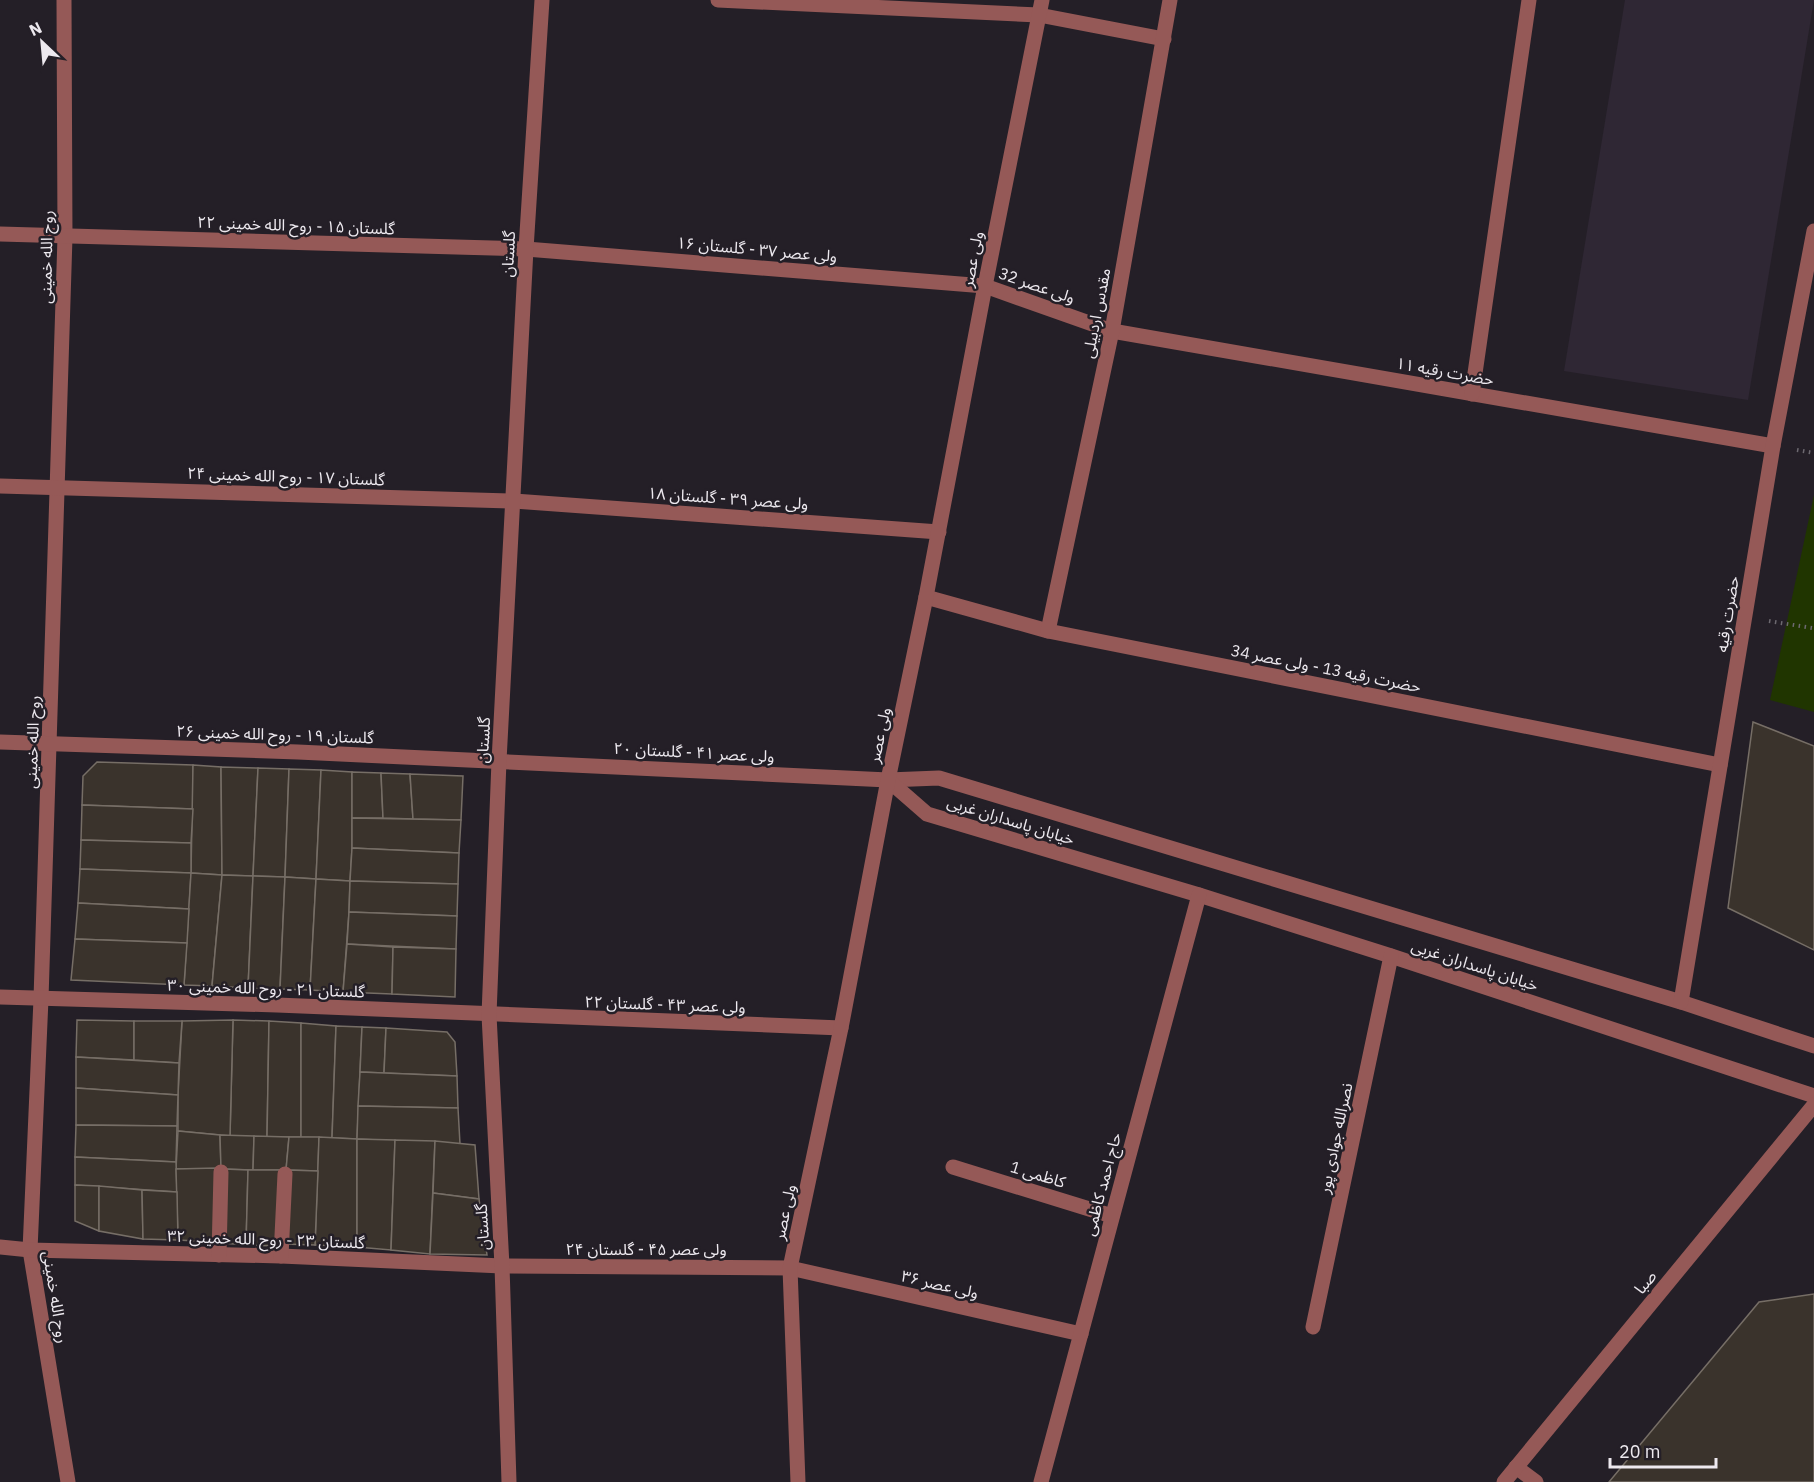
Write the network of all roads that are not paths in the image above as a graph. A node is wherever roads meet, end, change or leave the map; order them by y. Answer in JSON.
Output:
{"nodes":[{"id":1,"x":64,"y":0,"type":"edge"},
{"id":2,"x":542,"y":0,"type":"edge"},
{"id":3,"x":718,"y":0,"type":"edge"},
{"id":4,"x":1170,"y":0,"type":"edge"},
{"id":5,"x":1530,"y":0,"type":"edge"},
{"id":6,"x":1041,"y":7,"type":"edge"},
{"id":7,"x":1164,"y":39,"type":"junction"},
{"id":8,"x":1814,"y":231,"type":"edge"},
{"id":9,"x":0,"y":234,"type":"edge"},
{"id":10,"x":65,"y":237,"type":"junction"},
{"id":11,"x":526,"y":249,"type":"junction"},
{"id":12,"x":985,"y":286,"type":"junction"},
{"id":13,"x":1112,"y":330,"type":"junction"},
{"id":14,"x":1472,"y":394,"type":"junction"},
{"id":15,"x":1773,"y":446,"type":"junction"},
{"id":16,"x":0,"y":486,"type":"edge"},
{"id":17,"x":58,"y":487,"type":"junction"},
{"id":18,"x":514,"y":501,"type":"junction"},
{"id":19,"x":939,"y":532,"type":"junction"},
{"id":20,"x":926,"y":597,"type":"junction"},
{"id":21,"x":1048,"y":631,"type":"junction"},
{"id":22,"x":0,"y":742,"type":"edge"},
{"id":23,"x":50,"y":744,"type":"junction"},
{"id":24,"x":499,"y":761,"type":"junction"},
{"id":25,"x":1720,"y":765,"type":"junction"},
{"id":26,"x":888,"y":780,"type":"junction"},
{"id":27,"x":1199,"y":895,"type":"junction"},
{"id":28,"x":1391,"y":956,"type":"junction"},
{"id":29,"x":0,"y":997,"type":"edge"},
{"id":30,"x":41,"y":999,"type":"junction"},
{"id":31,"x":1681,"y":1002,"type":"junction"},
{"id":32,"x":489,"y":1015,"type":"junction"},
{"id":33,"x":841,"y":1029,"type":"junction"},
{"id":34,"x":1814,"y":1046,"type":"edge"},
{"id":35,"x":1814,"y":1096,"type":"edge"},
{"id":36,"x":1814,"y":1105,"type":"edge"},
{"id":37,"x":953,"y":1167,"type":"dead end"},
{"id":38,"x":221,"y":1172,"type":"dead end"},
{"id":39,"x":285,"y":1174,"type":"dead end"},
{"id":40,"x":1112,"y":1216,"type":"junction"},
{"id":41,"x":0,"y":1247,"type":"edge"},
{"id":42,"x":30,"y":1250,"type":"junction"},
{"id":43,"x":219,"y":1255,"type":"junction"},
{"id":44,"x":280,"y":1256,"type":"junction"},
{"id":45,"x":502,"y":1266,"type":"junction"},
{"id":46,"x":790,"y":1268,"type":"junction"},
{"id":47,"x":1313,"y":1327,"type":"dead end"},
{"id":48,"x":1081,"y":1334,"type":"junction"},
{"id":49,"x":1516,"y":1467,"type":"junction"},
{"id":50,"x":68,"y":1482,"type":"edge"},
{"id":51,"x":509,"y":1482,"type":"edge"},
{"id":52,"x":798,"y":1482,"type":"edge"},
{"id":53,"x":1041,"y":1482,"type":"edge"},
{"id":54,"x":1504,"y":1482,"type":"edge"},
{"id":55,"x":1536,"y":1482,"type":"edge"}],
"edges":[{"from":1,"to":10,"type":"street","name":"روح الله خمینی"},
{"from":2,"to":11,"type":"street","name":"گلستان"},
{"from":3,"to":6,"type":"street"},
{"from":4,"to":7,"type":"street","name":"مقدس اردبیلی"},
{"from":5,"to":14,"type":"street"},
{"from":6,"to":7,"type":"street"},
{"from":6,"to":12,"type":"street","name":"ولی عصر"},
{"from":7,"to":13,"type":"street","name":"مقدس اردبیلی"},
{"from":8,"to":15,"type":"street","name":"حضرت رقیه"},
{"from":9,"to":10,"type":"street","name":"گلستان ۱۵ - روح الله خمینی ۲۲"},
{"from":10,"to":11,"type":"street","name":"گلستان ۱۵ - روح الله خمینی ۲۲"},
{"from":10,"to":17,"type":"street","name":"روح الله خمینی"},
{"from":11,"to":12,"type":"street","name":"ولی عصر ۳۷ - گلستان ۱۶"},
{"from":11,"to":18,"type":"street","name":"گلستان"},
{"from":12,"to":13,"type":"street","name":"ولی عصر 32"},
{"from":12,"to":19,"type":"street","name":"ولی عصر"},
{"from":13,"to":14,"type":"street","name":"حضرت رقیه ۱۱"},
{"from":13,"to":21,"type":"street","name":"مقدس اردبیلی"},
{"from":14,"to":15,"type":"street","name":"حضرت رقیه ۱۱"},
{"from":15,"to":25,"type":"street","name":"حضرت رقیه"},
{"from":16,"to":17,"type":"street","name":"گلستان ۱۷ - روح الله خمینی ۲۴"},
{"from":17,"to":18,"type":"street","name":"گلستان ۱۷ - روح الله خمینی ۲۴"},
{"from":17,"to":23,"type":"street","name":"روح الله خمینی"},
{"from":18,"to":19,"type":"street","name":"ولی عصر ۳۹ - گلستان ۱۸"},
{"from":18,"to":24,"type":"street","name":"گلستان"},
{"from":19,"to":20,"type":"street","name":"ولی عصر"},
{"from":20,"to":21,"type":"street","name":"حضرت رقیه 13 - ولی عصر 34"},
{"from":20,"to":26,"type":"street","name":"ولی عصر"},
{"from":21,"to":25,"type":"street","name":"حضرت رقیه 13 - ولی عصر 34"},
{"from":22,"to":23,"type":"street","name":"گلستان ۱۹ - روح الله خمینی ۲۶"},
{"from":23,"to":24,"type":"street","name":"گلستان ۱۹ - روح الله خمینی ۲۶"},
{"from":23,"to":30,"type":"street","name":"روح الله خمینی"},
{"from":24,"to":26,"type":"street","name":"ولی عصر ۴۱ - گلستان ۲۰"},
{"from":24,"to":32,"type":"street","name":"گلستان"},
{"from":25,"to":31,"type":"street","name":"حضرت رقیه"},
{"from":26,"to":27,"type":"street","name":"خیابان پاسداران غربی"},
{"from":26,"to":31,"type":"street","name":"خیابان پاسداران غربی"},
{"from":26,"to":33,"type":"street","name":"ولی عصر"},
{"from":27,"to":28,"type":"street","name":"خیابان پاسداران غربی"},
{"from":27,"to":40,"type":"street","name":"حاج احمد کاظمی"},
{"from":28,"to":35,"type":"street","name":"خیابان پاسداران غربی"},
{"from":28,"to":47,"type":"street","name":"نصرالله جوادی پور"},
{"from":29,"to":30,"type":"street","name":"گلستان ۲۱ - روح الله خمینی ۳۰"},
{"from":30,"to":32,"type":"street","name":"گلستان ۲۱ - روح الله خمینی ۳۰"},
{"from":30,"to":42,"type":"street","name":"روح الله خمینی"},
{"from":31,"to":34,"type":"street","name":"خیابان پاسداران غربی"},
{"from":32,"to":33,"type":"street","name":"ولی عصر ۴۳ - گلستان ۲۲"},
{"from":32,"to":45,"type":"street","name":"گلستان"},
{"from":33,"to":46,"type":"street","name":"ولی عصر"},
{"from":36,"to":49,"type":"street","name":"صبا"},
{"from":37,"to":40,"type":"street","name":"کاظمی 1"},
{"from":38,"to":43,"type":"street"},
{"from":39,"to":44,"type":"street"},
{"from":40,"to":48,"type":"street","name":"حاج احمد کاظمی"},
{"from":41,"to":42,"type":"street","name":"گلستان ۲۳ - روح الله خمینی ۳۲"},
{"from":42,"to":43,"type":"street","name":"گلستان ۲۳ - روح الله خمینی ۳۲"},
{"from":42,"to":50,"type":"street","name":"روح الله خمینی"},
{"from":43,"to":44,"type":"street","name":"گلستان ۲۳ - روح الله خمینی ۳۲"},
{"from":44,"to":45,"type":"street","name":"گلستان ۲۳ - روح الله خمینی ۳۲"},
{"from":45,"to":46,"type":"street","name":"ولی عصر ۴۵ - گلستان ۲۴"},
{"from":45,"to":51,"type":"street","name":"گلستان"},
{"from":46,"to":48,"type":"street","name":"ولی عصر ۳۶"},
{"from":46,"to":52,"type":"street","name":"ولی عصر"},
{"from":48,"to":53,"type":"street","name":"حاج احمد کاظمی"},
{"from":49,"to":54,"type":"street","name":"صبا"},
{"from":49,"to":55,"type":"street"}]}
